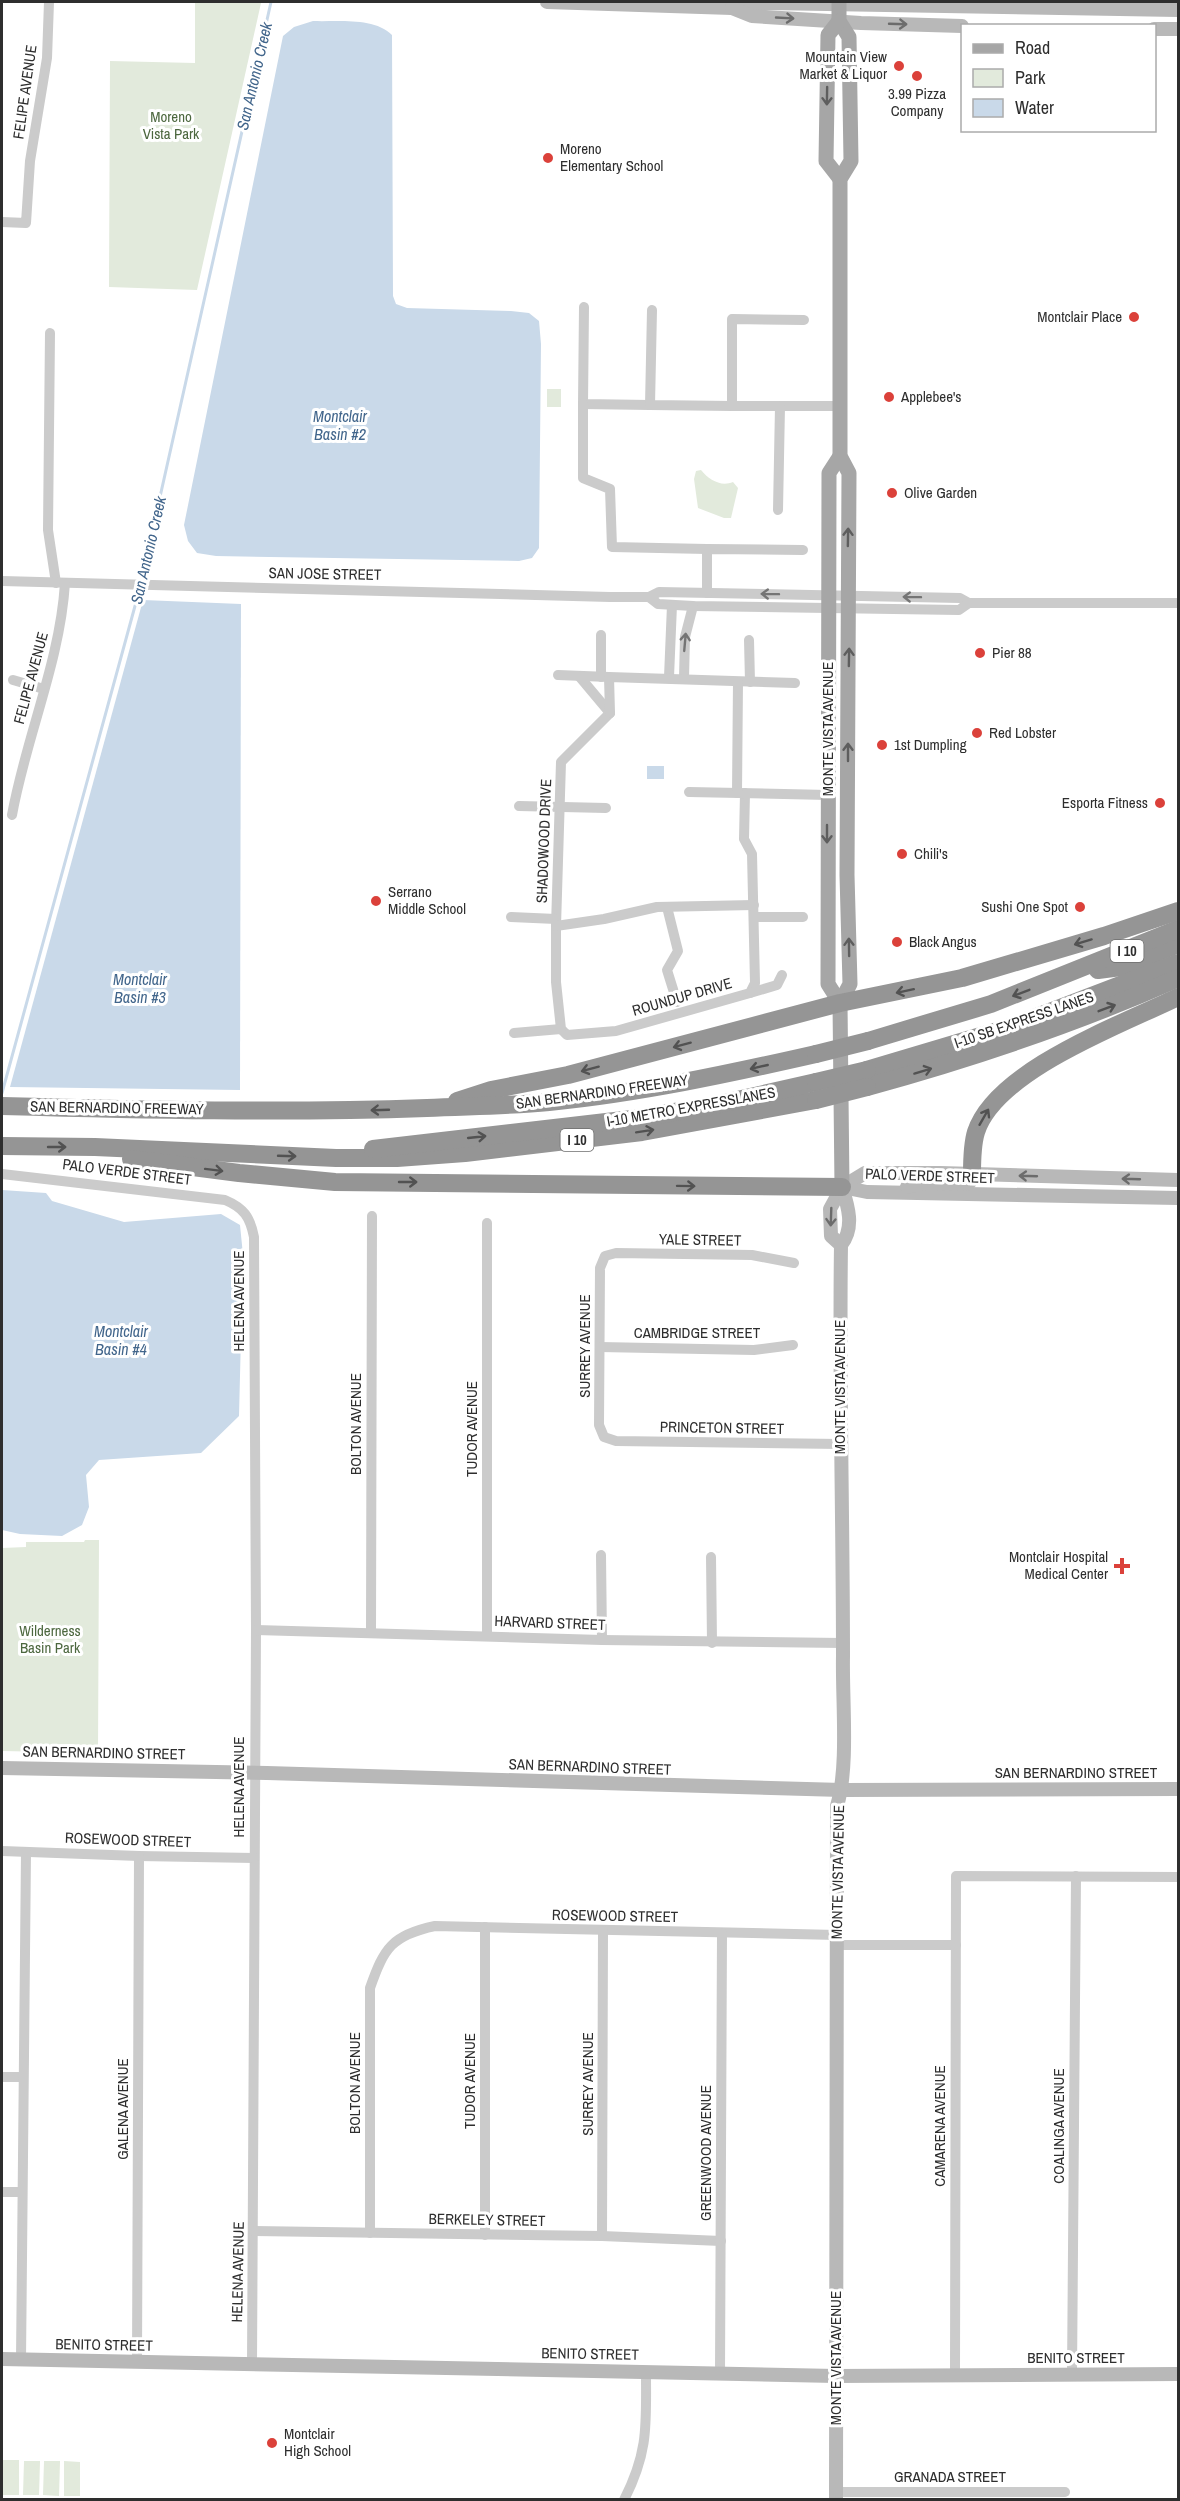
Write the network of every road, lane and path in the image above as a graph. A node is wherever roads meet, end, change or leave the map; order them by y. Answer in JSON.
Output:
{"nodes":[{"id":1,"x":49,"y":2,"type":"edge"},
{"id":2,"x":547,"y":2,"type":"edge"},
{"id":3,"x":608,"y":2,"type":"edge"},
{"id":4,"x":839,"y":3,"type":"edge"},
{"id":5,"x":1111,"y":5,"type":"edge"},
{"id":6,"x":732,"y":8,"type":"junction"},
{"id":7,"x":1179,"y":10,"type":"edge"},
{"id":8,"x":839,"y":21,"type":"junction"},
{"id":9,"x":961,"y":26,"type":"edge"},
{"id":10,"x":1156,"y":29,"type":"edge"},
{"id":11,"x":1179,"y":29,"type":"edge"},
{"id":12,"x":840,"y":179,"type":"junction"},
{"id":13,"x":2,"y":222,"type":"edge"},
{"id":14,"x":584,"y":307,"type":"dead end"},
{"id":15,"x":652,"y":310,"type":"dead end"},
{"id":16,"x":804,"y":320,"type":"dead end"},
{"id":17,"x":50,"y":333,"type":"dead end"},
{"id":18,"x":583,"y":404,"type":"junction"},
{"id":19,"x":650,"y":405,"type":"junction"},
{"id":20,"x":732,"y":406,"type":"junction"},
{"id":21,"x":780,"y":406,"type":"junction"},
{"id":22,"x":840,"y":406,"type":"junction"},
{"id":23,"x":840,"y":456,"type":"junction"},
{"id":24,"x":778,"y":510,"type":"dead end"},
{"id":25,"x":707,"y":549,"type":"junction"},
{"id":26,"x":803,"y":550,"type":"dead end"},
{"id":27,"x":2,"y":581,"type":"edge"},
{"id":28,"x":61,"y":583,"type":"junction"},
{"id":29,"x":707,"y":593,"type":"junction"},
{"id":30,"x":649,"y":597,"type":"junction"},
{"id":31,"x":828,"y":602,"type":"junction"},
{"id":32,"x":848,"y":602,"type":"junction"},
{"id":33,"x":1179,"y":603,"type":"edge"},
{"id":34,"x":672,"y":605,"type":"junction"},
{"id":35,"x":693,"y":606,"type":"junction"},
{"id":36,"x":602,"y":636,"type":"dead end"},
{"id":37,"x":749,"y":640,"type":"dead end"},
{"id":38,"x":558,"y":675,"type":"dead end"},
{"id":39,"x":579,"y":676,"type":"junction"},
{"id":40,"x":605,"y":677,"type":"junction"},
{"id":41,"x":669,"y":677,"type":"junction"},
{"id":42,"x":684,"y":678,"type":"junction"},
{"id":43,"x":13,"y":680,"type":"dead end"},
{"id":44,"x":738,"y":682,"type":"junction"},
{"id":45,"x":750,"y":682,"type":"junction"},
{"id":46,"x":795,"y":683,"type":"dead end"},
{"id":47,"x":44,"y":689,"type":"junction"},
{"id":48,"x":610,"y":713,"type":"junction"},
{"id":49,"x":689,"y":792,"type":"dead end"},
{"id":50,"x":741,"y":793,"type":"junction"},
{"id":51,"x":828,"y":795,"type":"junction"},
{"id":52,"x":519,"y":806,"type":"dead end"},
{"id":53,"x":561,"y":807,"type":"junction"},
{"id":54,"x":606,"y":808,"type":"dead end"},
{"id":55,"x":12,"y":815,"type":"dead end"},
{"id":56,"x":754,"y":905,"type":"junction"},
{"id":57,"x":667,"y":907,"type":"junction"},
{"id":58,"x":1179,"y":911,"type":"edge"},
{"id":59,"x":511,"y":917,"type":"dead end"},
{"id":60,"x":754,"y":917,"type":"junction"},
{"id":61,"x":803,"y":917,"type":"dead end"},
{"id":62,"x":556,"y":922,"type":"junction"},
{"id":63,"x":1179,"y":929,"type":"edge"},
{"id":64,"x":1179,"y":944,"type":"edge"},
{"id":65,"x":1179,"y":963,"type":"edge"},
{"id":66,"x":1075,"y":972,"type":"junction"},
{"id":67,"x":782,"y":975,"type":"dead end"},
{"id":68,"x":1179,"y":978,"type":"edge"},
{"id":69,"x":750,"y":993,"type":"junction"},
{"id":70,"x":1179,"y":997,"type":"edge"},
{"id":71,"x":677,"y":1002,"type":"dead end"},
{"id":72,"x":840,"y":1003,"type":"junction"},
{"id":73,"x":564,"y":1032,"type":"junction"},
{"id":74,"x":514,"y":1033,"type":"dead end"},
{"id":75,"x":867,"y":1079,"type":"junction"},
{"id":76,"x":2,"y":1106,"type":"edge"},
{"id":77,"x":438,"y":1107,"type":"junction"},
{"id":78,"x":10,"y":1146,"type":"edge"},
{"id":79,"x":95,"y":1147,"type":"junction"},
{"id":80,"x":2,"y":1174,"type":"edge"},
{"id":81,"x":972,"y":1174,"type":"junction"},
{"id":82,"x":1179,"y":1180,"type":"edge"},
{"id":83,"x":842,"y":1187,"type":"junction"},
{"id":84,"x":885,"y":1192,"type":"junction"},
{"id":85,"x":1179,"y":1198,"type":"edge"},
{"id":86,"x":245,"y":1211,"type":"joint"},
{"id":87,"x":372,"y":1216,"type":"dead end"},
{"id":88,"x":487,"y":1223,"type":"dead end"},
{"id":89,"x":605,"y":1256,"type":"joint"},
{"id":90,"x":794,"y":1263,"type":"dead end"},
{"id":91,"x":793,"y":1345,"type":"dead end"},
{"id":92,"x":600,"y":1347,"type":"junction"},
{"id":93,"x":604,"y":1437,"type":"joint"},
{"id":94,"x":841,"y":1444,"type":"junction"},
{"id":95,"x":601,"y":1556,"type":"dead end"},
{"id":96,"x":711,"y":1557,"type":"dead end"},
{"id":97,"x":256,"y":1630,"type":"junction"},
{"id":98,"x":371,"y":1633,"type":"junction"},
{"id":99,"x":487,"y":1636,"type":"junction"},
{"id":100,"x":602,"y":1640,"type":"junction"},
{"id":101,"x":712,"y":1642,"type":"junction"},
{"id":102,"x":843,"y":1643,"type":"junction"},
{"id":103,"x":2,"y":1768,"type":"edge"},
{"id":104,"x":254,"y":1773,"type":"junction"},
{"id":105,"x":1179,"y":1789,"type":"edge"},
{"id":106,"x":842,"y":1790,"type":"junction"},
{"id":107,"x":2,"y":1851,"type":"edge"},
{"id":108,"x":26,"y":1852,"type":"junction"},
{"id":109,"x":139,"y":1856,"type":"junction"},
{"id":110,"x":254,"y":1858,"type":"junction"},
{"id":111,"x":1076,"y":1876,"type":"junction"},
{"id":112,"x":1179,"y":1877,"type":"edge"},
{"id":113,"x":485,"y":1928,"type":"junction"},
{"id":114,"x":603,"y":1931,"type":"junction"},
{"id":115,"x":722,"y":1933,"type":"junction"},
{"id":116,"x":837,"y":1940,"type":"junction"},
{"id":117,"x":395,"y":1941,"type":"joint"},
{"id":118,"x":956,"y":1945,"type":"junction"},
{"id":119,"x":2,"y":2077,"type":"edge"},
{"id":120,"x":22,"y":2077,"type":"junction"},
{"id":121,"x":2,"y":2192,"type":"edge"},
{"id":122,"x":21,"y":2192,"type":"junction"},
{"id":123,"x":254,"y":2231,"type":"junction"},
{"id":124,"x":370,"y":2233,"type":"junction"},
{"id":125,"x":485,"y":2235,"type":"junction"},
{"id":126,"x":602,"y":2236,"type":"junction"},
{"id":127,"x":721,"y":2241,"type":"junction"},
{"id":128,"x":2,"y":2359,"type":"edge"},
{"id":129,"x":21,"y":2360,"type":"junction"},
{"id":130,"x":137,"y":2362,"type":"junction"},
{"id":131,"x":252,"y":2364,"type":"junction"},
{"id":132,"x":646,"y":2372,"type":"junction"},
{"id":133,"x":720,"y":2373,"type":"junction"},
{"id":134,"x":1179,"y":2374,"type":"edge"},
{"id":135,"x":955,"y":2375,"type":"junction"},
{"id":136,"x":1072,"y":2375,"type":"junction"},
{"id":137,"x":836,"y":2376,"type":"junction"},
{"id":138,"x":1065,"y":2492,"type":"dead end"},
{"id":139,"x":836,"y":2495,"type":"edge"},
{"id":140,"x":624,"y":2499,"type":"edge"}],
"edges":[{"from":1,"to":13,"type":"street","name":"FELIPE AVENUE"},
{"from":2,"to":3,"type":"street"},
{"from":3,"to":6,"type":"street"},
{"from":4,"to":5,"type":"street"},
{"from":4,"to":6,"type":"street"},
{"from":4,"to":8,"type":"main road","name":"MONTE VISTA AVENUE"},
{"from":5,"to":7,"type":"street"},
{"from":6,"to":8,"type":"street","one_way":true},
{"from":8,"to":9,"type":"street","one_way":true},
{"from":8,"to":12,"type":"main road","name":"MONTE VISTA AVENUE"},
{"from":8,"to":12,"type":"main road","name":"MONTE VISTA AVENUE","one_way":true},
{"from":10,"to":11,"type":"street"},
{"from":12,"to":22,"type":"main road","name":"MONTE VISTA AVENUE"},
{"from":14,"to":18,"type":"street"},
{"from":15,"to":19,"type":"street"},
{"from":16,"to":20,"type":"street"},
{"from":17,"to":28,"type":"street","name":"FELIPE AVENUE"},
{"from":18,"to":19,"type":"street"},
{"from":18,"to":25,"type":"street"},
{"from":19,"to":20,"type":"street"},
{"from":20,"to":21,"type":"street"},
{"from":21,"to":22,"type":"street"},
{"from":21,"to":24,"type":"street"},
{"from":22,"to":23,"type":"main road","name":"MONTE VISTA AVENUE"},
{"from":23,"to":31,"type":"main road","name":"MONTE VISTA AVENUE"},
{"from":32,"to":23,"type":"main road","name":"MONTE VISTA AVENUE","one_way":true},
{"from":25,"to":26,"type":"street"},
{"from":25,"to":29,"type":"street"},
{"from":27,"to":28,"type":"street","name":"SAN JOSE STREET"},
{"from":28,"to":30,"type":"street","name":"SAN JOSE STREET"},
{"from":28,"to":47,"type":"street","name":"FELIPE AVENUE"},
{"from":29,"to":30,"type":"street","name":"SAN JOSE STREET"},
{"from":31,"to":29,"type":"street","name":"SAN JOSE STREET","one_way":true},
{"from":30,"to":34,"type":"street","name":"SAN JOSE STREET"},
{"from":31,"to":32,"type":"street"},
{"from":31,"to":35,"type":"street","name":"SAN JOSE STREET"},
{"from":31,"to":51,"type":"main road","name":"MONTE VISTA AVENUE"},
{"from":32,"to":33,"type":"street"},
{"from":72,"to":32,"type":"main road","name":"MONTE VISTA AVENUE","one_way":true},
{"from":34,"to":35,"type":"street","name":"SAN JOSE STREET"},
{"from":34,"to":41,"type":"street"},
{"from":42,"to":35,"type":"street","one_way":true},
{"from":36,"to":40,"type":"street"},
{"from":37,"to":45,"type":"street"},
{"from":38,"to":39,"type":"street"},
{"from":39,"to":40,"type":"street"},
{"from":39,"to":48,"type":"street"},
{"from":40,"to":41,"type":"street"},
{"from":40,"to":48,"type":"street"},
{"from":41,"to":42,"type":"street"},
{"from":42,"to":44,"type":"street"},
{"from":43,"to":47,"type":"street"},
{"from":44,"to":45,"type":"street"},
{"from":44,"to":50,"type":"street","name":"ROUNDUP DRIVE"},
{"from":45,"to":46,"type":"street"},
{"from":47,"to":55,"type":"street","name":"FELIPE AVENUE"},
{"from":48,"to":53,"type":"street","name":"SHADOWOOD DRIVE"},
{"from":49,"to":50,"type":"street"},
{"from":50,"to":51,"type":"street"},
{"from":50,"to":56,"type":"street","name":"ROUNDUP DRIVE"},
{"from":51,"to":72,"type":"main road","name":"MONTE VISTA AVENUE","one_way":true},
{"from":52,"to":53,"type":"street"},
{"from":53,"to":54,"type":"street"},
{"from":53,"to":62,"type":"street","name":"SHADOWOOD DRIVE"},
{"from":56,"to":57,"type":"street"},
{"from":56,"to":60,"type":"street","name":"ROUNDUP DRIVE"},
{"from":57,"to":62,"type":"street"},
{"from":57,"to":71,"type":"street"},
{"from":58,"to":72,"type":"highway","one_way":true},
{"from":59,"to":62,"type":"street","name":"SHADOWOOD DRIVE"},
{"from":60,"to":61,"type":"street"},
{"from":60,"to":69,"type":"street","name":"ROUNDUP DRIVE"},
{"from":62,"to":73,"type":"street"},
{"from":63,"to":66,"type":"highway","name":"SAN BERNARDINO FREEWAY","number":"I 10"},
{"from":64,"to":66,"type":"highway","name":"I-10 SB EXPRESS LANES"},
{"from":65,"to":75,"type":"highway","name":"I-10 SB EXPRESS LANES"},
{"from":66,"to":77,"type":"highway","name":"SAN BERNARDINO FREEWAY","number":"I 10","one_way":true,"bridge":true},
{"from":67,"to":69,"type":"street"},
{"from":75,"to":68,"type":"highway","number":"I 10","one_way":true},
{"from":69,"to":73,"type":"street","name":"ROUNDUP DRIVE"},
{"from":81,"to":70,"type":"highway","one_way":true},
{"from":72,"to":77,"type":"highway","one_way":true},
{"from":72,"to":83,"type":"main road","name":"MONTE VISTA AVENUE"},
{"from":73,"to":74,"type":"street","name":"ROUNDUP DRIVE"},
{"from":79,"to":75,"type":"highway","number":"I 10","one_way":true,"bridge":true},
{"from":77,"to":76,"type":"highway","name":"SAN BERNARDINO FREEWAY","number":"I 10","one_way":true},
{"from":78,"to":79,"type":"highway","number":"I 10","one_way":true},
{"from":79,"to":83,"type":"highway","one_way":true},
{"from":80,"to":86,"type":"street","name":"PALO VERDE STREET"},
{"from":82,"to":81,"type":"street","name":"PALO VERDE STREET","one_way":true},
{"from":81,"to":83,"type":"street","name":"PALO VERDE STREET"},
{"from":81,"to":84,"type":"street"},
{"from":83,"to":84,"type":"street","name":"PALO VERDE STREET"},
{"from":83,"to":94,"type":"street","name":"MONTE VISTA AVENUE"},
{"from":84,"to":85,"type":"street","name":"PALO VERDE STREET"},
{"from":86,"to":97,"type":"street","name":"HELENA AVENUE"},
{"from":87,"to":98,"type":"street","name":"BOLTON AVENUE"},
{"from":88,"to":99,"type":"street","name":"TUDOR AVENUE"},
{"from":89,"to":90,"type":"street","name":"YALE STREET"},
{"from":89,"to":92,"type":"street","name":"SURREY AVENUE"},
{"from":91,"to":92,"type":"street","name":"CAMBRIDGE STREET"},
{"from":92,"to":93,"type":"street","name":"SURREY AVENUE"},
{"from":93,"to":94,"type":"street","name":"PRINCETON STREET"},
{"from":94,"to":102,"type":"street","name":"MONTE VISTA AVENUE"},
{"from":95,"to":100,"type":"street"},
{"from":96,"to":101,"type":"street"},
{"from":97,"to":98,"type":"street","name":"HARVARD STREET"},
{"from":97,"to":104,"type":"street","name":"HELENA AVENUE"},
{"from":98,"to":99,"type":"street","name":"HARVARD STREET"},
{"from":99,"to":100,"type":"street","name":"HARVARD STREET"},
{"from":100,"to":101,"type":"street","name":"HARVARD STREET"},
{"from":101,"to":102,"type":"street","name":"HARVARD STREET"},
{"from":102,"to":106,"type":"street","name":"MONTE VISTA AVENUE"},
{"from":103,"to":104,"type":"street","name":"SAN BERNARDINO STREET"},
{"from":104,"to":106,"type":"street","name":"SAN BERNARDINO STREET"},
{"from":104,"to":110,"type":"street","name":"HELENA AVENUE"},
{"from":105,"to":106,"type":"street","name":"SAN BERNARDINO STREET"},
{"from":106,"to":116,"type":"street","name":"MONTE VISTA AVENUE"},
{"from":107,"to":108,"type":"street","name":"ROSEWOOD STREET"},
{"from":108,"to":109,"type":"street","name":"ROSEWOOD STREET"},
{"from":108,"to":120,"type":"street"},
{"from":109,"to":110,"type":"street","name":"ROSEWOOD STREET"},
{"from":109,"to":130,"type":"street","name":"GALENA AVENUE"},
{"from":110,"to":123,"type":"street","name":"HELENA AVENUE"},
{"from":111,"to":112,"type":"street"},
{"from":111,"to":118,"type":"street","name":"CAMARENA AVENUE"},
{"from":111,"to":136,"type":"street","name":"COALINGA AVENUE"},
{"from":113,"to":114,"type":"street","name":"ROSEWOOD STREET"},
{"from":113,"to":117,"type":"street","name":"ROSEWOOD STREET"},
{"from":113,"to":125,"type":"street","name":"TUDOR AVENUE"},
{"from":114,"to":115,"type":"street","name":"ROSEWOOD STREET"},
{"from":114,"to":126,"type":"street","name":"SURREY AVENUE"},
{"from":115,"to":116,"type":"street","name":"ROSEWOOD STREET"},
{"from":115,"to":127,"type":"street","name":"GREENWOOD AVENUE"},
{"from":116,"to":118,"type":"street","name":"ROSEWOOD STREET"},
{"from":116,"to":137,"type":"street","name":"MONTE VISTA AVENUE"},
{"from":117,"to":124,"type":"street","name":"BOLTON AVENUE"},
{"from":118,"to":135,"type":"street","name":"CAMARENA AVENUE"},
{"from":119,"to":120,"type":"street"},
{"from":120,"to":122,"type":"street"},
{"from":121,"to":122,"type":"street"},
{"from":122,"to":129,"type":"street"},
{"from":123,"to":124,"type":"street","name":"BERKELEY STREET"},
{"from":123,"to":131,"type":"street","name":"HELENA AVENUE"},
{"from":124,"to":125,"type":"street","name":"BERKELEY STREET"},
{"from":125,"to":126,"type":"street","name":"BERKELEY STREET"},
{"from":126,"to":127,"type":"street","name":"BERKELEY STREET"},
{"from":127,"to":133,"type":"street","name":"GREENWOOD AVENUE"},
{"from":128,"to":129,"type":"street","name":"BENITO STREET"},
{"from":129,"to":130,"type":"street","name":"BENITO STREET"},
{"from":130,"to":131,"type":"street","name":"BENITO STREET"},
{"from":131,"to":132,"type":"street","name":"BENITO STREET"},
{"from":132,"to":133,"type":"street","name":"BENITO STREET"},
{"from":132,"to":140,"type":"street"},
{"from":133,"to":137,"type":"street","name":"BENITO STREET"},
{"from":134,"to":136,"type":"street","name":"BENITO STREET"},
{"from":135,"to":136,"type":"street","name":"BENITO STREET"},
{"from":135,"to":137,"type":"street","name":"BENITO STREET"},
{"from":137,"to":139,"type":"street","name":"MONTE VISTA AVENUE"},
{"from":138,"to":139,"type":"street","name":"GRANADA STREET"}]}
